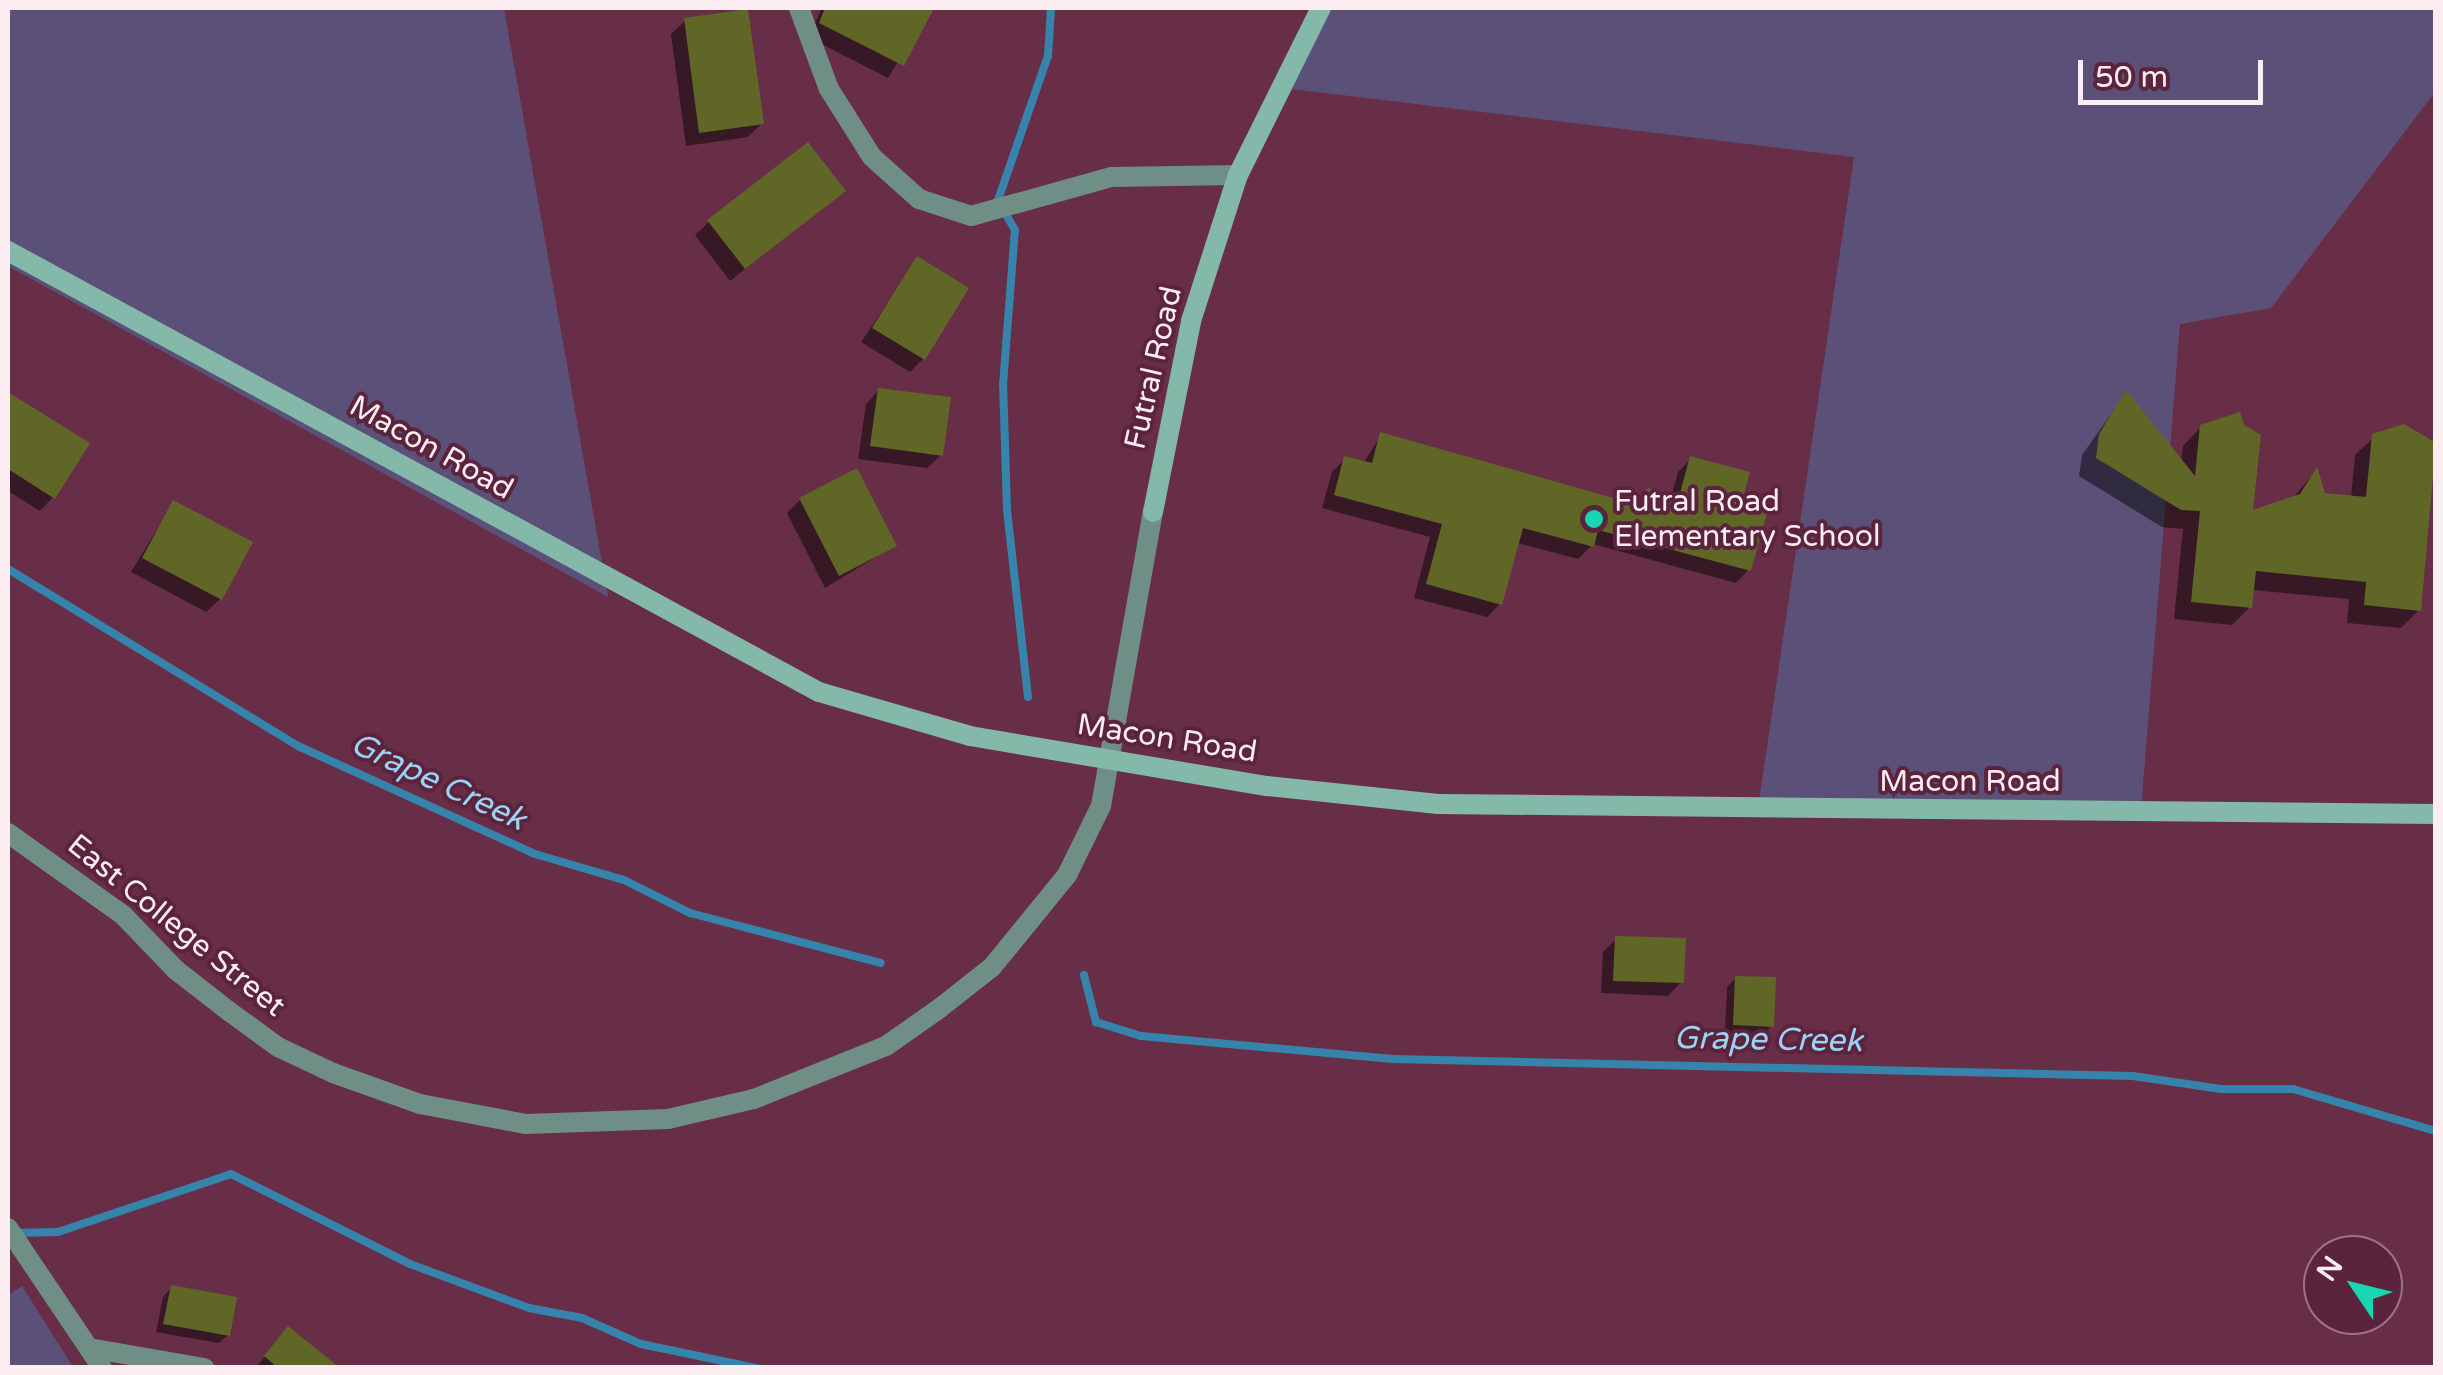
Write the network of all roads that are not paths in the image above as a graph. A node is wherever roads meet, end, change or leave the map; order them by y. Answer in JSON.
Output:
{"nodes":[{"id":1,"x":799,"y":8,"type":"edge"},
{"id":2,"x":1320,"y":8,"type":"edge"},
{"id":3,"x":1238,"y":174,"type":"junction"},
{"id":4,"x":8,"y":251,"type":"edge"},
{"id":5,"x":1153,"y":512,"type":"joint"},
{"id":6,"x":1110,"y":761,"type":"junction"},
{"id":7,"x":2436,"y":814,"type":"edge"},
{"id":8,"x":8,"y":833,"type":"edge"},
{"id":9,"x":8,"y":1228,"type":"edge"},
{"id":10,"x":16,"y":1260,"type":"edge"},
{"id":11,"x":89,"y":1348,"type":"junction"},
{"id":12,"x":102,"y":1368,"type":"edge"},
{"id":13,"x":204,"y":1368,"type":"edge"}],
"edges":[{"from":1,"to":3,"type":"street"},
{"from":2,"to":3,"type":"main road","name":"Futral Road"},
{"from":3,"to":5,"type":"main road","name":"Futral Road"},
{"from":4,"to":6,"type":"main road","name":"Macon Road"},
{"from":5,"to":6,"type":"street","name":"Futral Road"},
{"from":6,"to":7,"type":"main road","name":"Macon Road"},
{"from":6,"to":8,"type":"street","name":"East College Street"},
{"from":9,"to":10,"type":"street"},
{"from":10,"to":11,"type":"street"},
{"from":11,"to":12,"type":"street"},
{"from":11,"to":13,"type":"street"}]}
